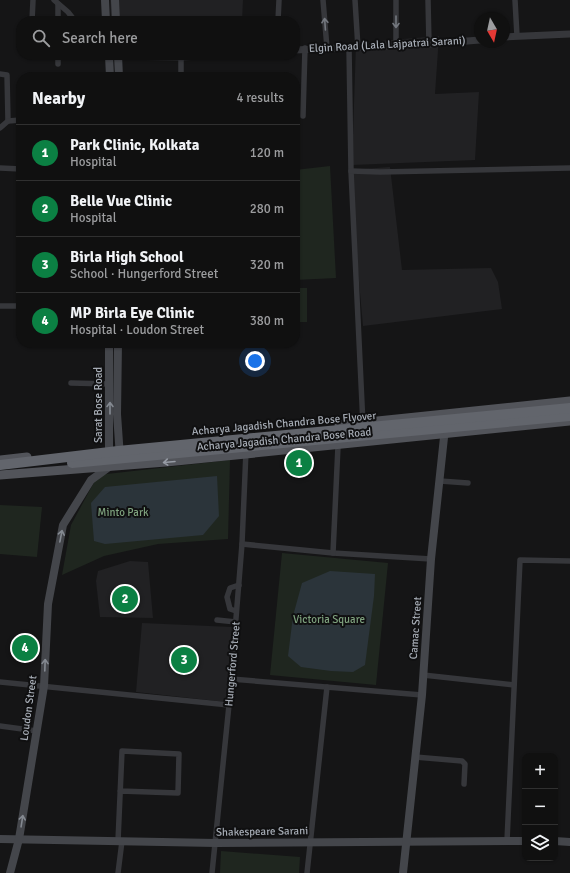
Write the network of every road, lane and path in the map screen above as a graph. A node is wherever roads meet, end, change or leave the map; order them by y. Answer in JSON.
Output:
{"nodes":[{"id":1,"x":33,"y":0,"type":"edge"},
{"id":2,"x":105,"y":0,"type":"edge"},
{"id":3,"x":115,"y":0,"type":"edge"},
{"id":4,"x":279,"y":0,"type":"edge"},
{"id":5,"x":324,"y":0,"type":"edge"},
{"id":6,"x":356,"y":0,"type":"edge"},
{"id":7,"x":396,"y":0,"type":"edge"},
{"id":8,"x":428,"y":0,"type":"edge"},
{"id":9,"x":515,"y":0,"type":"edge"},
{"id":10,"x":56,"y":2,"type":"edge"},
{"id":11,"x":32,"y":16,"type":"edge"},
{"id":12,"x":57,"y":16,"type":"edge"},
{"id":13,"x":71,"y":16,"type":"edge"},
{"id":14,"x":106,"y":16,"type":"edge"},
{"id":15,"x":116,"y":16,"type":"edge"},
{"id":16,"x":278,"y":16,"type":"edge"},
{"id":17,"x":570,"y":34,"type":"edge"},
{"id":18,"x":517,"y":36,"type":"junction"},
{"id":19,"x":510,"y":37,"type":"edge"},
{"id":20,"x":474,"y":40,"type":"edge"},
{"id":21,"x":429,"y":44,"type":"junction"},
{"id":22,"x":396,"y":45,"type":"junction"},
{"id":23,"x":305,"y":48,"type":"junction"},
{"id":24,"x":327,"y":48,"type":"junction"},
{"id":25,"x":349,"y":48,"type":"junction"},
{"id":26,"x":358,"y":48,"type":"junction"},
{"id":27,"x":300,"y":49,"type":"edge"},
{"id":28,"x":58,"y":60,"type":"edge"},
{"id":29,"x":112,"y":60,"type":"edge"},
{"id":30,"x":113,"y":60,"type":"edge"},
{"id":31,"x":181,"y":60,"type":"edge"},
{"id":32,"x":58,"y":64,"type":"dead end"},
{"id":33,"x":110,"y":72,"type":"edge"},
{"id":34,"x":117,"y":72,"type":"edge"},
{"id":35,"x":181,"y":72,"type":"edge"},
{"id":36,"x":0,"y":74,"type":"edge"},
{"id":37,"x":303,"y":116,"type":"dead end"},
{"id":38,"x":16,"y":120,"type":"edge"},
{"id":39,"x":8,"y":121,"type":"junction"},
{"id":40,"x":0,"y":128,"type":"edge"},
{"id":41,"x":0,"y":168,"type":"edge"},
{"id":42,"x":570,"y":168,"type":"edge"},
{"id":43,"x":16,"y":169,"type":"edge"},
{"id":44,"x":351,"y":171,"type":"junction"},
{"id":45,"x":0,"y":306,"type":"edge"},
{"id":46,"x":16,"y":306,"type":"edge"},
{"id":47,"x":109,"y":348,"type":"edge"},
{"id":48,"x":118,"y":348,"type":"edge"},
{"id":49,"x":71,"y":383,"type":"dead end"},
{"id":50,"x":110,"y":384,"type":"junction"},
{"id":51,"x":570,"y":401,"type":"edge"},
{"id":52,"x":570,"y":408,"type":"edge"},
{"id":53,"x":445,"y":415,"type":"junction"},
{"id":54,"x":570,"y":416,"type":"edge"},
{"id":55,"x":570,"y":422,"type":"edge"},
{"id":56,"x":363,"y":423,"type":"junction"},
{"id":57,"x":246,"y":434,"type":"junction"},
{"id":58,"x":446,"y":435,"type":"junction"},
{"id":59,"x":364,"y":443,"type":"junction"},
{"id":60,"x":338,"y":446,"type":"junction"},
{"id":61,"x":110,"y":447,"type":"junction"},
{"id":62,"x":120,"y":447,"type":"junction"},
{"id":63,"x":246,"y":454,"type":"junction"},
{"id":64,"x":0,"y":460,"type":"edge"},
{"id":65,"x":0,"y":464,"type":"edge"},
{"id":66,"x":121,"y":466,"type":"junction"},
{"id":67,"x":108,"y":467,"type":"junction"},
{"id":68,"x":0,"y":471,"type":"edge"},
{"id":69,"x":0,"y":475,"type":"edge"},
{"id":70,"x":440,"y":481,"type":"junction"},
{"id":71,"x":468,"y":483,"type":"dead end"},
{"id":72,"x":242,"y":544,"type":"junction"},
{"id":73,"x":333,"y":553,"type":"junction"},
{"id":74,"x":432,"y":559,"type":"junction"},
{"id":75,"x":570,"y":561,"type":"edge"},
{"id":76,"x":239,"y":585,"type":"junction"},
{"id":77,"x":236,"y":611,"type":"junction"},
{"id":78,"x":217,"y":620,"type":"dead end"},
{"id":79,"x":236,"y":622,"type":"junction"},
{"id":80,"x":423,"y":675,"type":"junction"},
{"id":81,"x":231,"y":679,"type":"junction"},
{"id":82,"x":0,"y":682,"type":"edge"},
{"id":83,"x":514,"y":685,"type":"junction"},
{"id":84,"x":44,"y":686,"type":"junction"},
{"id":85,"x":327,"y":687,"type":"junction"},
{"id":86,"x":422,"y":695,"type":"junction"},
{"id":87,"x":229,"y":705,"type":"junction"},
{"id":88,"x":0,"y":726,"type":"edge"},
{"id":89,"x":37,"y":731,"type":"junction"},
{"id":90,"x":415,"y":757,"type":"junction"},
{"id":91,"x":464,"y":784,"type":"dead end"},
{"id":92,"x":120,"y":791,"type":"junction"},
{"id":93,"x":0,"y":839,"type":"edge"},
{"id":94,"x":19,"y":839,"type":"junction"},
{"id":95,"x":120,"y":841,"type":"junction"},
{"id":96,"x":310,"y":841,"type":"junction"},
{"id":97,"x":507,"y":841,"type":"junction"},
{"id":98,"x":522,"y":841,"type":"edge"},
{"id":99,"x":406,"y":842,"type":"junction"},
{"id":100,"x":558,"y":842,"type":"edge"},
{"id":101,"x":570,"y":842,"type":"edge"},
{"id":102,"x":216,"y":843,"type":"junction"},
{"id":103,"x":10,"y":873,"type":"edge"},
{"id":104,"x":118,"y":873,"type":"edge"},
{"id":105,"x":212,"y":873,"type":"edge"},
{"id":106,"x":307,"y":873,"type":"edge"},
{"id":107,"x":403,"y":873,"type":"edge"}],
"edges":[{"from":1,"to":11,"type":"street"},
{"from":2,"to":14,"type":"main road"},
{"from":3,"to":15,"type":"main road"},
{"from":4,"to":16,"type":"street"},
{"from":24,"to":5,"type":"street","one_way":true},
{"from":6,"to":26,"type":"street"},
{"from":7,"to":22,"type":"street","one_way":true},
{"from":8,"to":21,"type":"street"},
{"from":9,"to":18,"type":"street"},
{"from":10,"to":12,"type":"street"},
{"from":10,"to":13,"type":"street"},
{"from":17,"to":18,"type":"street"},
{"from":18,"to":19,"type":"street"},
{"from":20,"to":21,"type":"street","name":"Elgin Road (Lala Lajpatrai Sarani)"},
{"from":21,"to":22,"type":"street","name":"Elgin Road (Lala Lajpatrai Sarani)"},
{"from":22,"to":26,"type":"street","name":"Elgin Road (Lala Lajpatrai Sarani)"},
{"from":23,"to":24,"type":"street","name":"Elgin Road (Lala Lajpatrai Sarani)"},
{"from":23,"to":27,"type":"street","name":"Elgin Road (Lala Lajpatrai Sarani)"},
{"from":23,"to":37,"type":"street"},
{"from":24,"to":25,"type":"street","name":"Elgin Road (Lala Lajpatrai Sarani)"},
{"from":25,"to":26,"type":"street","name":"Elgin Road (Lala Lajpatrai Sarani)"},
{"from":25,"to":44,"type":"street"},
{"from":28,"to":32,"type":"street"},
{"from":29,"to":33,"type":"main road"},
{"from":30,"to":34,"type":"main road"},
{"from":31,"to":35,"type":"street"},
{"from":36,"to":39,"type":"street"},
{"from":38,"to":39,"type":"street"},
{"from":39,"to":40,"type":"street"},
{"from":41,"to":43,"type":"street"},
{"from":42,"to":44,"type":"street"},
{"from":44,"to":56,"type":"street"},
{"from":45,"to":46,"type":"street"},
{"from":47,"to":50,"type":"main road","name":"Sarat Bose Road"},
{"from":48,"to":62,"type":"main road"},
{"from":49,"to":50,"type":"street"},
{"from":61,"to":50,"type":"main road","name":"Sarat Bose Road","one_way":true},
{"from":51,"to":53,"type":"main road","name":"Acharya Jagadish Chandra Bose Road"},
{"from":52,"to":65,"type":"highway","name":"Acharya Jagadish Chandra Bose Flyover"},
{"from":53,"to":56,"type":"main road","name":"Acharya Jagadish Chandra Bose Road"},
{"from":53,"to":58,"type":"main road","name":"Camac Street"},
{"from":54,"to":68,"type":"highway","name":"Acharya Jagadish Chandra Bose Flyover"},
{"from":55,"to":58,"type":"main road","name":"Acharya Jagadish Chandra Bose Road"},
{"from":56,"to":57,"type":"main road","name":"Acharya Jagadish Chandra Bose Road"},
{"from":56,"to":59,"type":"street"},
{"from":57,"to":62,"type":"main road","name":"Acharya Jagadish Chandra Bose Road"},
{"from":57,"to":63,"type":"street","name":"Hungerford Street"},
{"from":58,"to":59,"type":"main road","name":"Acharya Jagadish Chandra Bose Road"},
{"from":58,"to":70,"type":"main road","name":"Camac Street"},
{"from":59,"to":60,"type":"main road","name":"Acharya Jagadish Chandra Bose Road"},
{"from":60,"to":63,"type":"main road","name":"Acharya Jagadish Chandra Bose Road"},
{"from":60,"to":73,"type":"street"},
{"from":61,"to":62,"type":"main road","name":"Acharya Jagadish Chandra Bose Road"},
{"from":61,"to":64,"type":"main road","name":"Acharya Jagadish Chandra Bose Road"},
{"from":61,"to":67,"type":"main road","name":"Sarat Bose Road"},
{"from":62,"to":66,"type":"main road"},
{"from":63,"to":66,"type":"main road","name":"Acharya Jagadish Chandra Bose Road","one_way":true},
{"from":63,"to":72,"type":"street","name":"Hungerford Street"},
{"from":66,"to":67,"type":"main road","name":"Acharya Jagadish Chandra Bose Road"},
{"from":67,"to":69,"type":"main road","name":"Acharya Jagadish Chandra Bose Road"},
{"from":84,"to":67,"type":"main road","name":"Loudon Street","one_way":true},
{"from":70,"to":71,"type":"street"},
{"from":70,"to":74,"type":"main road","name":"Camac Street"},
{"from":72,"to":73,"type":"street"},
{"from":72,"to":76,"type":"street","name":"Hungerford Street"},
{"from":73,"to":74,"type":"street"},
{"from":74,"to":80,"type":"main road","name":"Camac Street"},
{"from":75,"to":83,"type":"street"},
{"from":76,"to":77,"type":"street","name":"Hungerford Street"},
{"from":76,"to":77,"type":"street"},
{"from":77,"to":79,"type":"street","name":"Hungerford Street"},
{"from":78,"to":79,"type":"street"},
{"from":79,"to":81,"type":"street","name":"Hungerford Street"},
{"from":80,"to":83,"type":"street"},
{"from":80,"to":86,"type":"main road","name":"Camac Street"},
{"from":81,"to":85,"type":"street"},
{"from":81,"to":87,"type":"street","name":"Hungerford Street"},
{"from":82,"to":84,"type":"street"},
{"from":83,"to":97,"type":"street"},
{"from":84,"to":87,"type":"street"},
{"from":84,"to":89,"type":"main road","name":"Loudon Street"},
{"from":85,"to":86,"type":"street"},
{"from":85,"to":96,"type":"street"},
{"from":86,"to":90,"type":"main road","name":"Camac Street"},
{"from":87,"to":102,"type":"street","name":"Hungerford Street"},
{"from":88,"to":89,"type":"street"},
{"from":94,"to":89,"type":"main road","name":"Loudon Street","one_way":true},
{"from":90,"to":91,"type":"street"},
{"from":90,"to":99,"type":"main road","name":"Camac Street"},
{"from":92,"to":92,"type":"street"},
{"from":92,"to":95,"type":"street"},
{"from":93,"to":94,"type":"main road","name":"Shakespeare Sarani"},
{"from":94,"to":95,"type":"main road","name":"Shakespeare Sarani"},
{"from":94,"to":103,"type":"main road","name":"Loudon Street"},
{"from":95,"to":102,"type":"main road","name":"Shakespeare Sarani"},
{"from":95,"to":104,"type":"street"},
{"from":96,"to":99,"type":"main road","name":"Shakespeare Sarani"},
{"from":96,"to":102,"type":"main road","name":"Shakespeare Sarani"},
{"from":96,"to":106,"type":"street"},
{"from":97,"to":98,"type":"main road","name":"Shakespeare Sarani"},
{"from":97,"to":99,"type":"main road","name":"Shakespeare Sarani"},
{"from":99,"to":107,"type":"main road","name":"Camac Street"},
{"from":100,"to":101,"type":"main road"},
{"from":102,"to":105,"type":"street","name":"Hungerford Street"}]}
